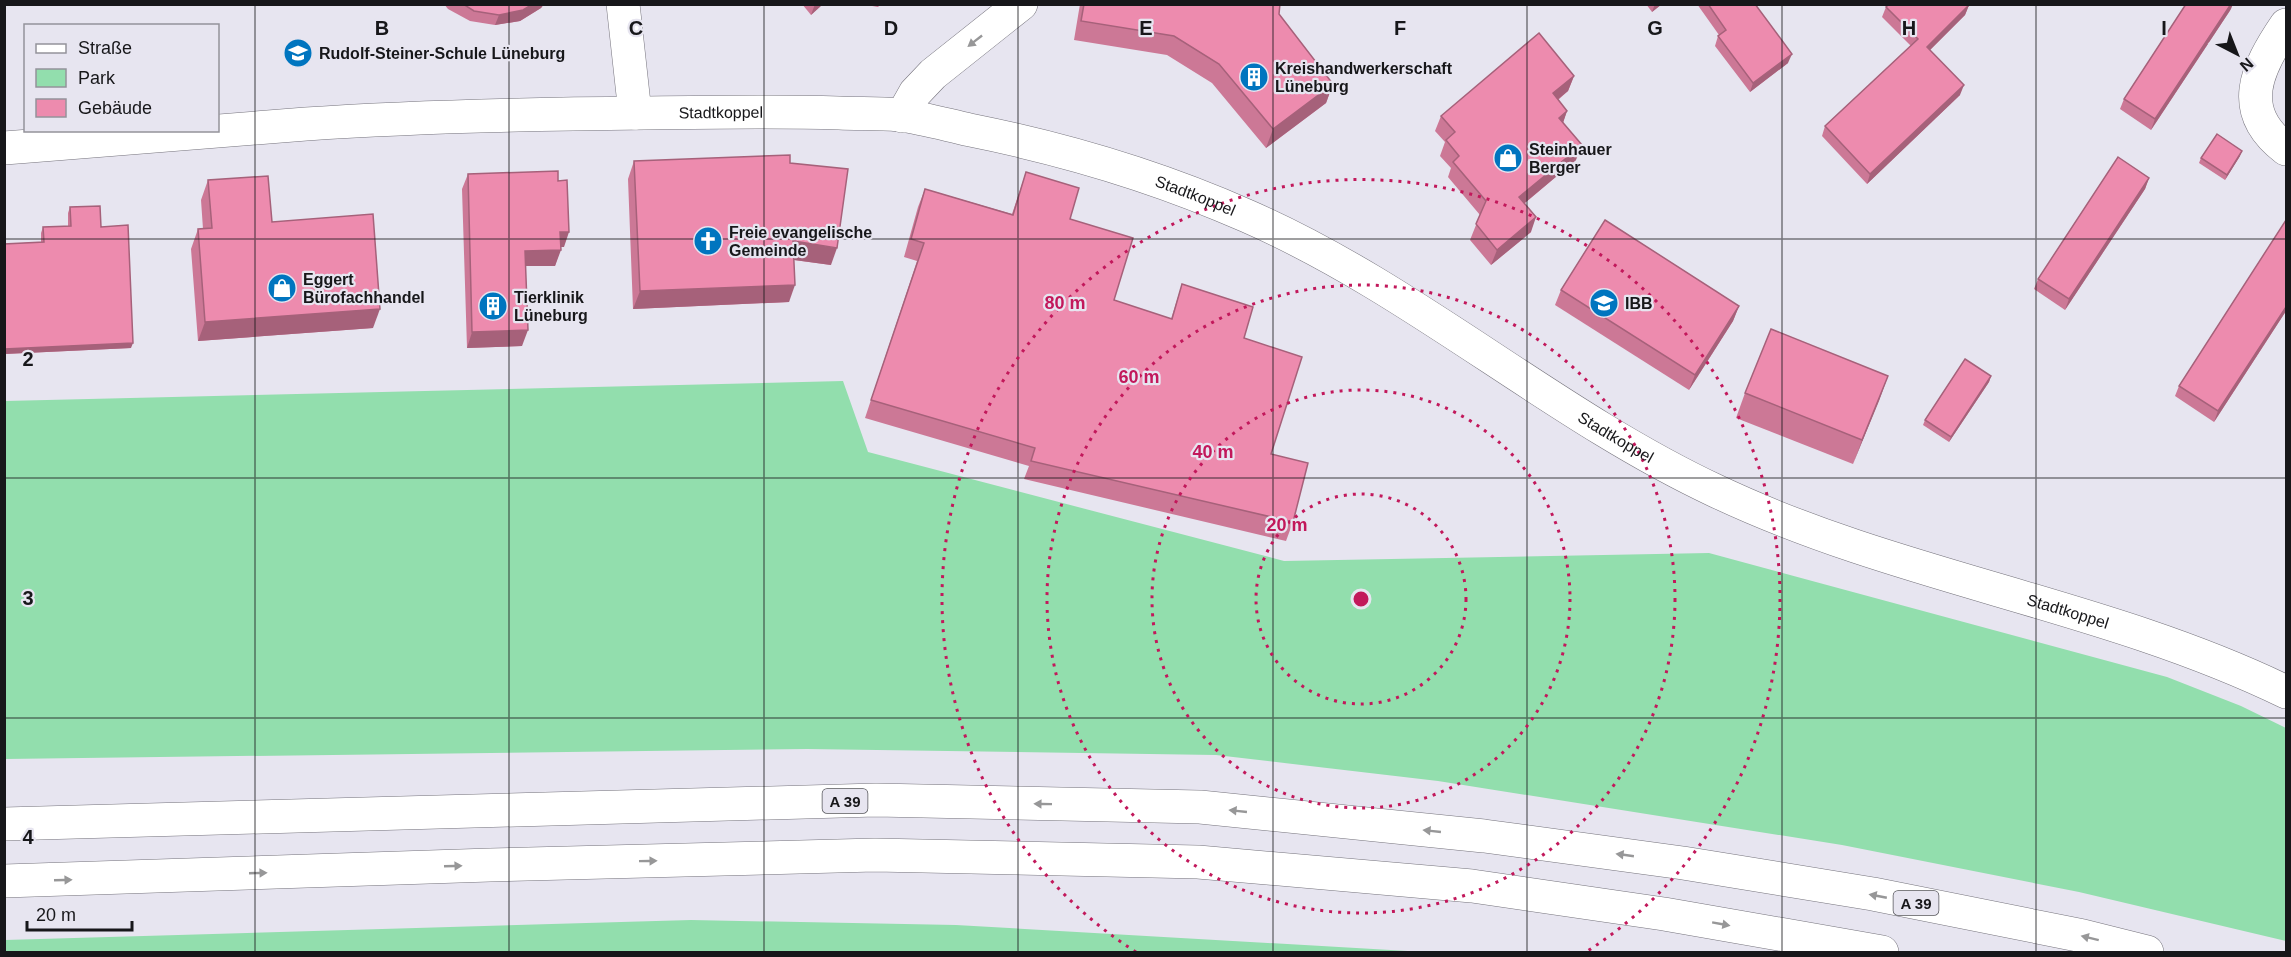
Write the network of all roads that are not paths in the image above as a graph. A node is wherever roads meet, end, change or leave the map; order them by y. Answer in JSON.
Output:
{"nodes":[{"id":1,"x":623,"y":4,"type":"edge"},
{"id":2,"x":1021,"y":4,"type":"edge"},
{"id":3,"x":2286,"y":25,"type":"edge"},
{"id":4,"x":636,"y":113,"type":"junction"},
{"id":5,"x":902,"y":116,"type":"junction"},
{"id":6,"x":219,"y":131,"type":"edge"},
{"id":7,"x":207,"y":132,"type":"edge"},
{"id":8,"x":4,"y":148,"type":"edge"},
{"id":9,"x":2286,"y":149,"type":"edge"},
{"id":10,"x":2286,"y":692,"type":"edge"},
{"id":11,"x":4,"y":824,"type":"edge"},
{"id":12,"x":4,"y":881,"type":"edge"},
{"id":13,"x":1882,"y":952,"type":"edge"},
{"id":14,"x":2147,"y":952,"type":"edge"}],
"edges":[{"from":1,"to":4,"type":"main road"},
{"from":2,"to":5,"type":"main road","one_way":true},
{"from":3,"to":9,"type":"main road"},
{"from":4,"to":5,"type":"main road","name":"Stadtkoppel"},
{"from":4,"to":6,"type":"main road","name":"Stadtkoppel"},
{"from":5,"to":10,"type":"main road","name":"Stadtkoppel"},
{"from":7,"to":8,"type":"main road","name":"Stadtkoppel"},
{"from":14,"to":11,"type":"main road","number":"A 39","one_way":true},
{"from":12,"to":13,"type":"main road","one_way":true}]}
